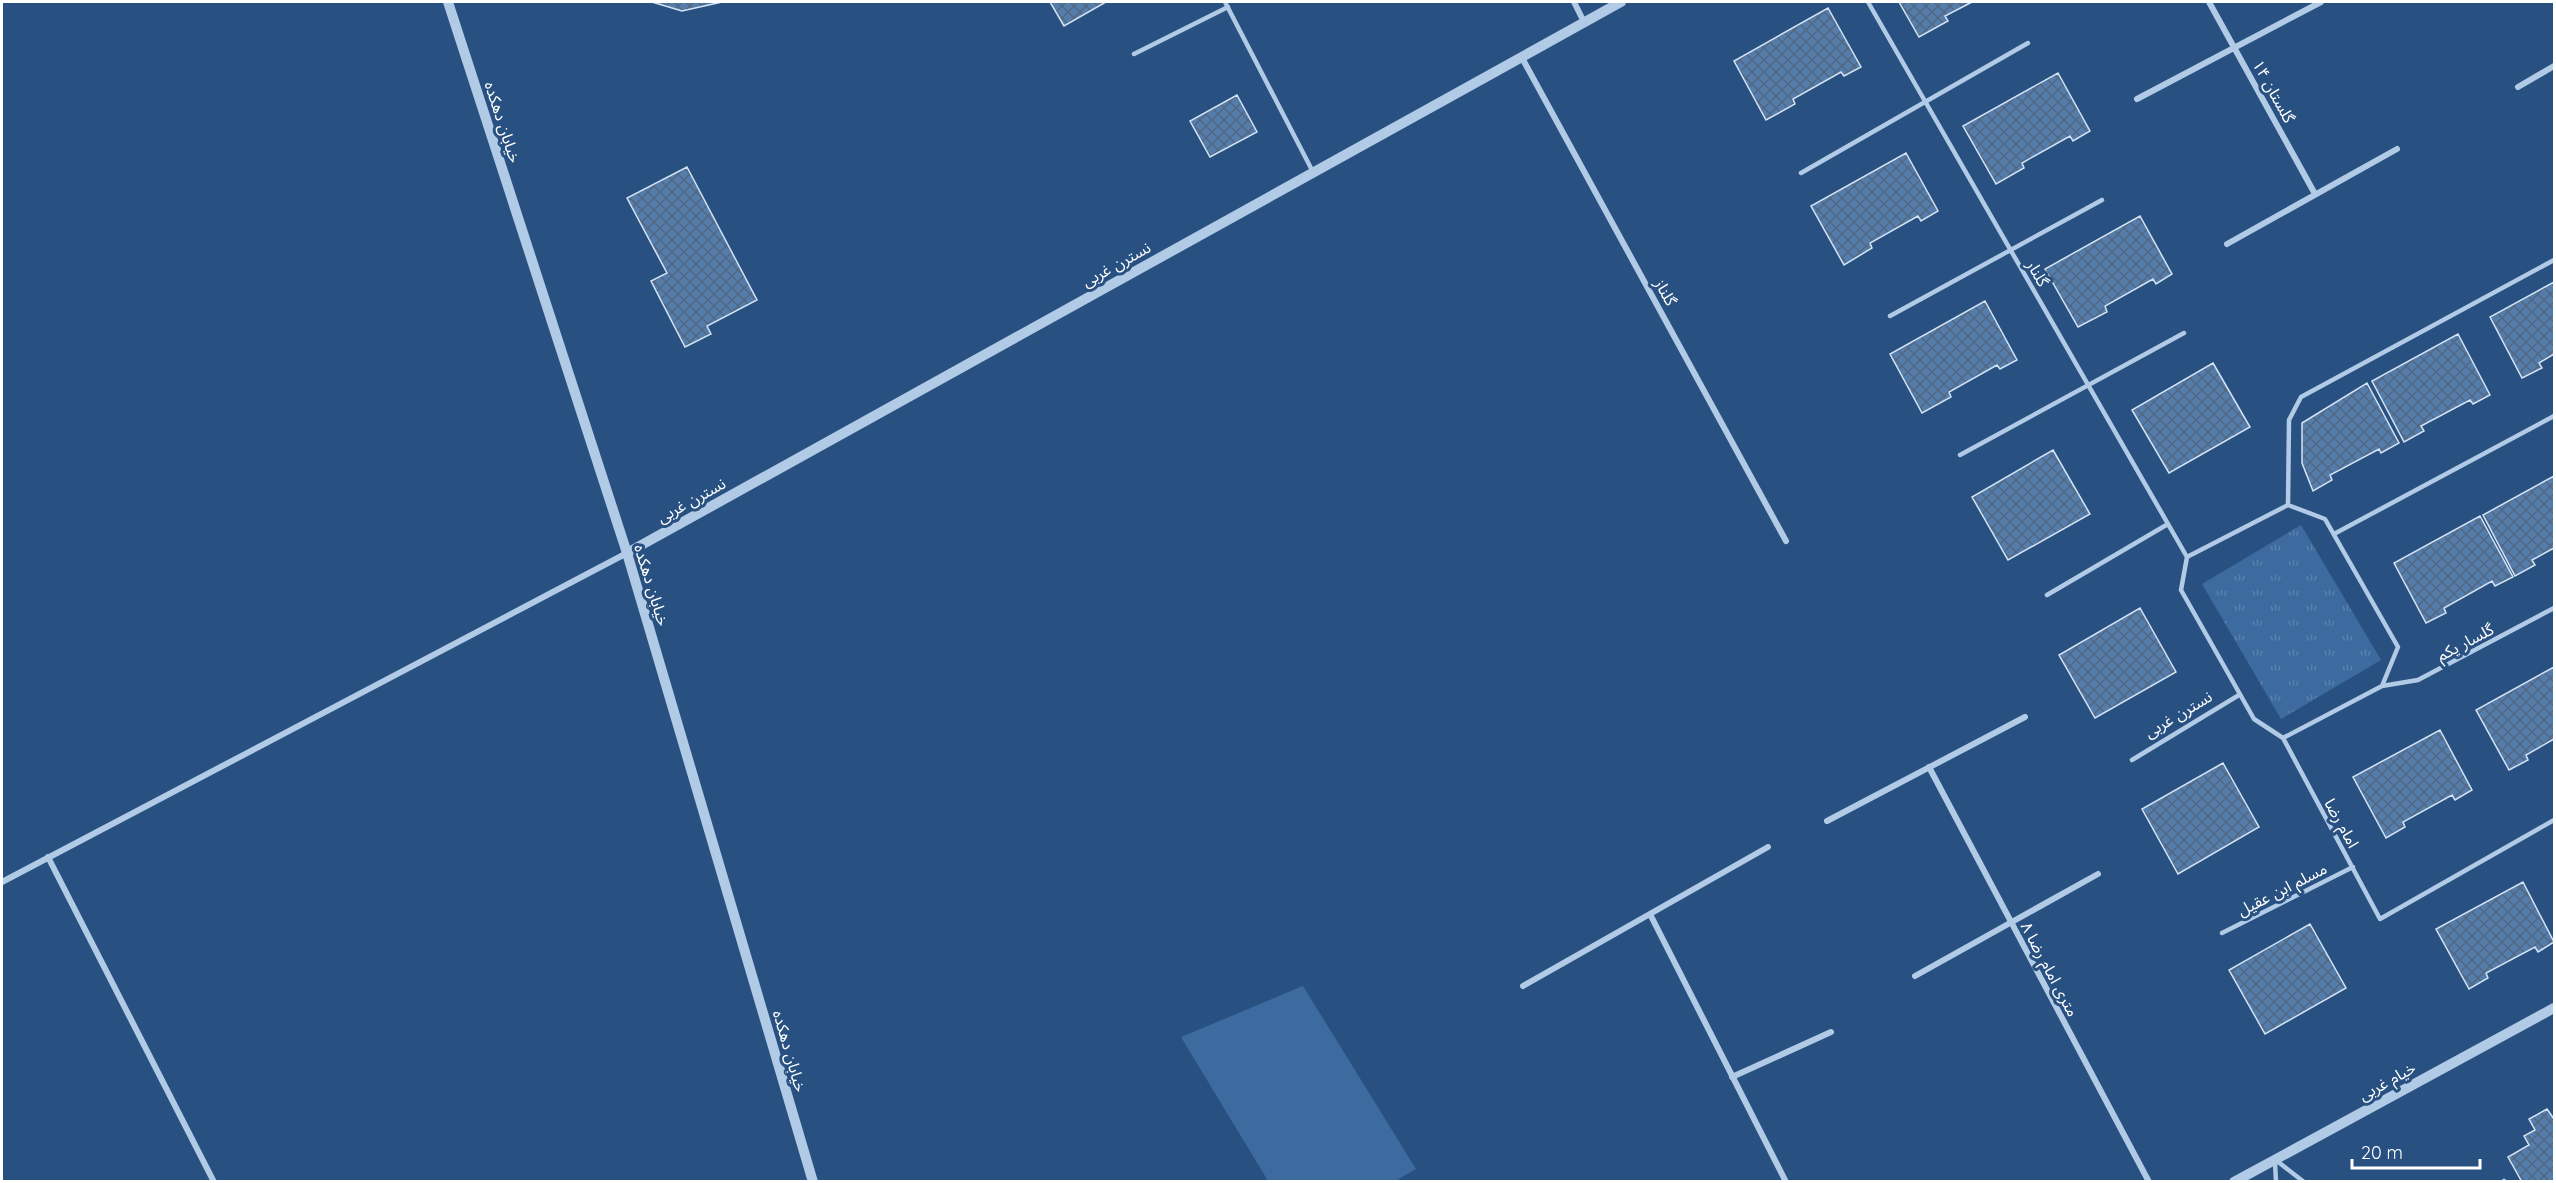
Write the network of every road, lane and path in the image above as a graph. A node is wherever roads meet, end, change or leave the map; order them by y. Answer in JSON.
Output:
{"nodes":[{"id":1,"x":448,"y":2,"type":"edge"},
{"id":2,"x":1574,"y":2,"type":"edge"},
{"id":3,"x":1621,"y":2,"type":"edge"},
{"id":4,"x":1868,"y":2,"type":"edge"},
{"id":5,"x":2209,"y":2,"type":"edge"},
{"id":6,"x":2321,"y":2,"type":"edge"},
{"id":7,"x":1226,"y":4,"type":"edge"},
{"id":8,"x":1584,"y":22,"type":"junction"},
{"id":9,"x":2028,"y":43,"type":"dead end"},
{"id":10,"x":2234,"y":47,"type":"junction"},
{"id":11,"x":1134,"y":54,"type":"dead end"},
{"id":12,"x":1521,"y":56,"type":"junction"},
{"id":13,"x":2554,"y":66,"type":"edge"},
{"id":14,"x":2518,"y":87,"type":"dead end"},
{"id":15,"x":2137,"y":99,"type":"dead end"},
{"id":16,"x":1926,"y":101,"type":"junction"},
{"id":17,"x":2397,"y":148,"type":"dead end"},
{"id":18,"x":1313,"y":172,"type":"junction"},
{"id":19,"x":1801,"y":173,"type":"dead end"},
{"id":20,"x":2315,"y":194,"type":"junction"},
{"id":21,"x":2102,"y":200,"type":"dead end"},
{"id":22,"x":2227,"y":243,"type":"dead end"},
{"id":23,"x":2011,"y":250,"type":"junction"},
{"id":24,"x":2554,"y":260,"type":"edge"},
{"id":25,"x":1890,"y":316,"type":"dead end"},
{"id":26,"x":2184,"y":333,"type":"dead end"},
{"id":27,"x":2088,"y":385,"type":"junction"},
{"id":28,"x":2554,"y":416,"type":"edge"},
{"id":29,"x":1960,"y":455,"type":"dead end"},
{"id":30,"x":2288,"y":505,"type":"junction"},
{"id":31,"x":2168,"y":524,"type":"junction"},
{"id":32,"x":2334,"y":534,"type":"junction"},
{"id":33,"x":1786,"y":541,"type":"dead end"},
{"id":34,"x":627,"y":553,"type":"junction"},
{"id":35,"x":2187,"y":557,"type":"junction"},
{"id":36,"x":2047,"y":595,"type":"dead end"},
{"id":37,"x":2554,"y":608,"type":"edge"},
{"id":38,"x":2382,"y":686,"type":"junction"},
{"id":39,"x":2239,"y":695,"type":"junction"},
{"id":40,"x":2025,"y":717,"type":"dead end"},
{"id":41,"x":2283,"y":738,"type":"junction"},
{"id":42,"x":2132,"y":760,"type":"dead end"},
{"id":43,"x":1929,"y":767,"type":"junction"},
{"id":44,"x":2554,"y":820,"type":"edge"},
{"id":45,"x":1827,"y":821,"type":"dead end"},
{"id":46,"x":1768,"y":847,"type":"dead end"},
{"id":47,"x":48,"y":857,"type":"junction"},
{"id":48,"x":2353,"y":867,"type":"junction"},
{"id":49,"x":2098,"y":874,"type":"dead end"},
{"id":50,"x":2,"y":882,"type":"edge"},
{"id":51,"x":1650,"y":914,"type":"junction"},
{"id":52,"x":2010,"y":923,"type":"junction"},
{"id":53,"x":2222,"y":933,"type":"dead end"},
{"id":54,"x":1915,"y":976,"type":"dead end"},
{"id":55,"x":1522,"y":986,"type":"dead end"},
{"id":56,"x":2554,"y":1008,"type":"edge"},
{"id":57,"x":1831,"y":1032,"type":"dead end"},
{"id":58,"x":1732,"y":1077,"type":"junction"},
{"id":59,"x":2275,"y":1159,"type":"junction"},
{"id":60,"x":214,"y":1182,"type":"edge"},
{"id":61,"x":813,"y":1182,"type":"edge"},
{"id":62,"x":1786,"y":1182,"type":"edge"},
{"id":63,"x":2149,"y":1182,"type":"edge"},
{"id":64,"x":2234,"y":1182,"type":"edge"},
{"id":65,"x":2276,"y":1182,"type":"edge"},
{"id":66,"x":2304,"y":1182,"type":"edge"}],
"edges":[{"from":1,"to":34,"type":"street","name":"خیابان دهکده"},
{"from":2,"to":8,"type":"street"},
{"from":3,"to":8,"type":"street","name":"نسترن غربی"},
{"from":4,"to":16,"type":"lane","name":"گلنار"},
{"from":5,"to":10,"type":"street","name":"گلستان ۱۴"},
{"from":6,"to":10,"type":"street"},
{"from":7,"to":11,"type":"lane"},
{"from":7,"to":18,"type":"lane"},
{"from":8,"to":12,"type":"street","name":"نسترن غربی"},
{"from":9,"to":16,"type":"lane"},
{"from":10,"to":15,"type":"street"},
{"from":10,"to":20,"type":"street","name":"گلستان ۱۴"},
{"from":12,"to":18,"type":"street","name":"نسترن غربی"},
{"from":12,"to":33,"type":"street","name":"گلناز"},
{"from":13,"to":14,"type":"street"},
{"from":16,"to":19,"type":"lane"},
{"from":16,"to":23,"type":"lane","name":"گلنار"},
{"from":17,"to":20,"type":"street"},
{"from":18,"to":34,"type":"street","name":"نسترن غربی"},
{"from":20,"to":22,"type":"street"},
{"from":21,"to":23,"type":"lane"},
{"from":23,"to":25,"type":"lane"},
{"from":23,"to":27,"type":"lane","name":"گلنار"},
{"from":24,"to":30,"type":"lane"},
{"from":26,"to":27,"type":"lane"},
{"from":27,"to":29,"type":"lane"},
{"from":27,"to":31,"type":"lane","name":"گلنار"},
{"from":28,"to":32,"type":"lane"},
{"from":30,"to":32,"type":"lane"},
{"from":30,"to":35,"type":"lane"},
{"from":31,"to":35,"type":"lane","name":"گلنار"},
{"from":31,"to":36,"type":"lane"},
{"from":32,"to":38,"type":"lane"},
{"from":34,"to":47,"type":"street"},
{"from":34,"to":61,"type":"street","name":"خیابان دهکده"},
{"from":35,"to":39,"type":"lane"},
{"from":37,"to":38,"type":"lane","name":"گلسار یکم"},
{"from":38,"to":41,"type":"lane"},
{"from":39,"to":41,"type":"lane"},
{"from":39,"to":42,"type":"lane","name":"نسترن غربی"},
{"from":40,"to":43,"type":"street"},
{"from":41,"to":48,"type":"lane","name":"امام رضا"},
{"from":43,"to":45,"type":"street"},
{"from":43,"to":52,"type":"street","name":"۸ متری امام رضا"},
{"from":44,"to":48,"type":"lane","name":"امام رضا"},
{"from":46,"to":51,"type":"street"},
{"from":47,"to":50,"type":"street"},
{"from":47,"to":60,"type":"street"},
{"from":48,"to":53,"type":"lane","name":"مسلم ابن عقیل"},
{"from":49,"to":52,"type":"street"},
{"from":51,"to":55,"type":"street"},
{"from":51,"to":58,"type":"street"},
{"from":52,"to":54,"type":"street"},
{"from":52,"to":63,"type":"street","name":"۸ متری امام رضا"},
{"from":56,"to":59,"type":"street","name":"خیام غربی"},
{"from":57,"to":58,"type":"street"},
{"from":58,"to":62,"type":"street"},
{"from":59,"to":64,"type":"street","name":"خیام غربی"},
{"from":59,"to":65,"type":"lane"},
{"from":59,"to":66,"type":"lane"}]}
